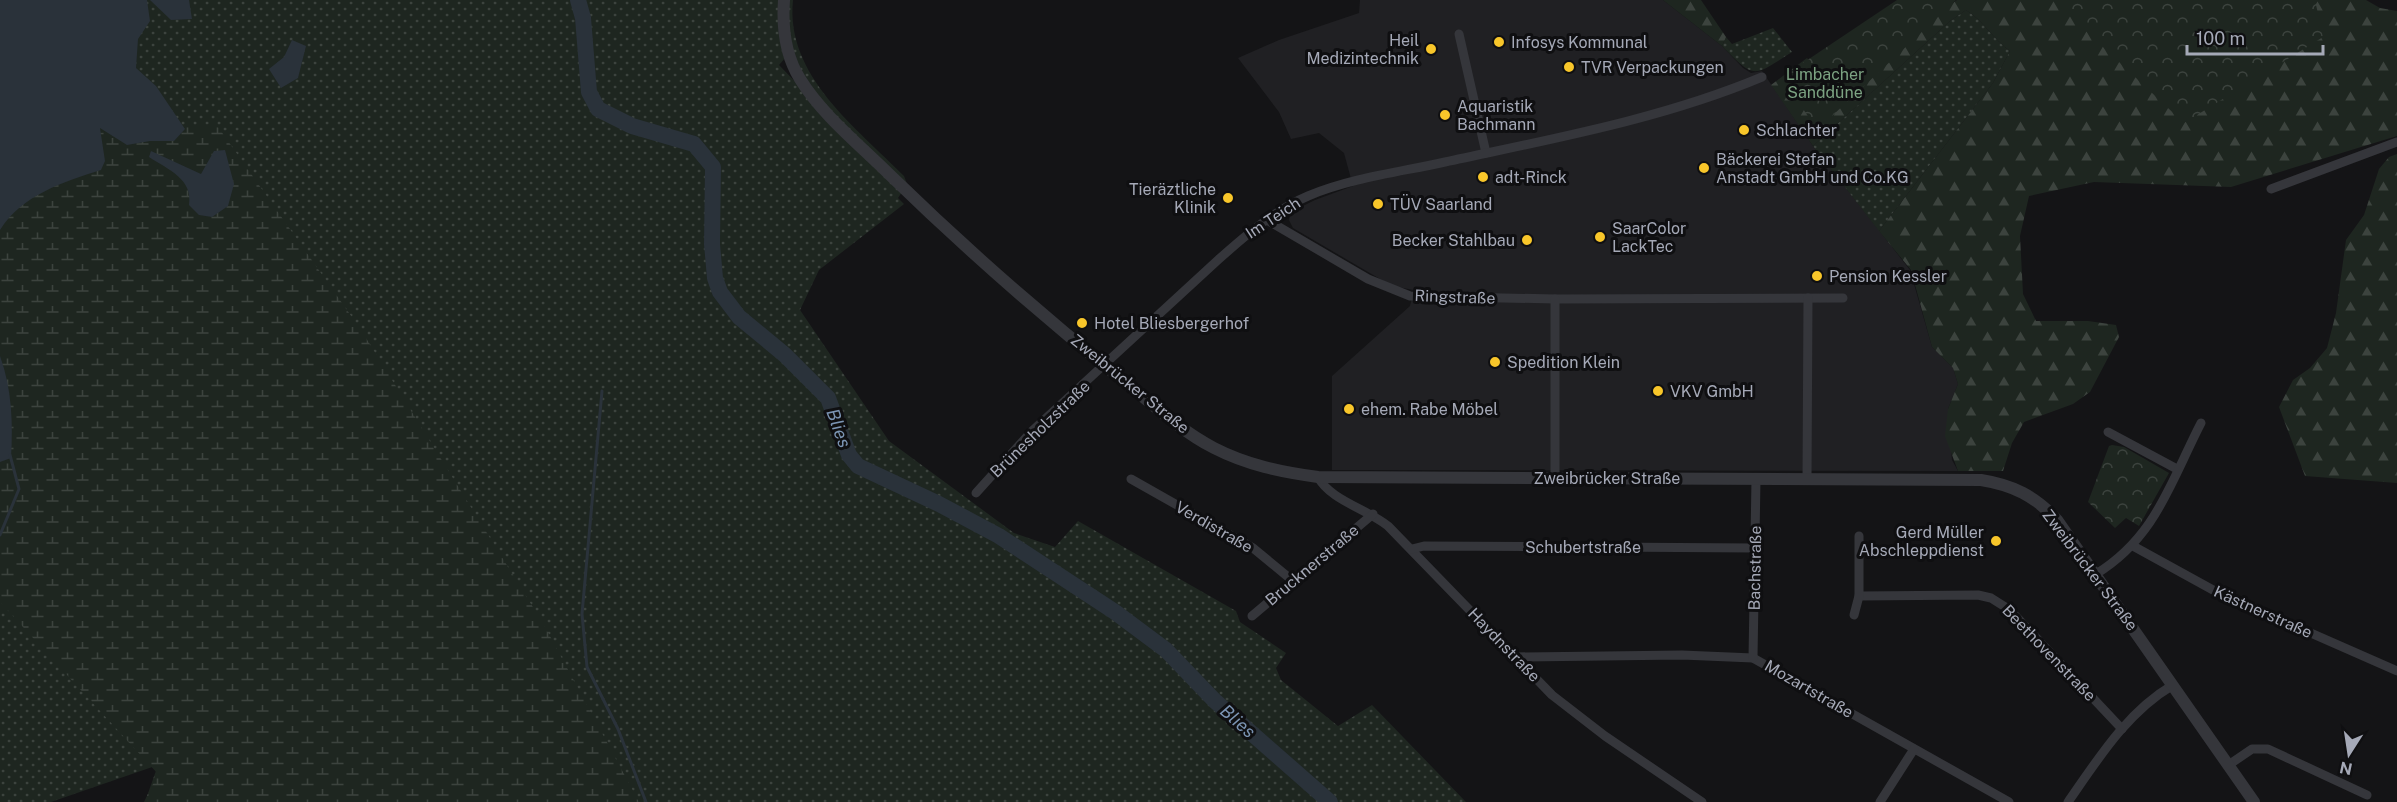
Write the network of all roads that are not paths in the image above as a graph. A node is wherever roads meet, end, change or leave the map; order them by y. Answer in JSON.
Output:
{"nodes":[{"id":1,"x":784,"y":0,"type":"edge"},
{"id":2,"x":1459,"y":34,"type":"dead end"},
{"id":3,"x":1762,"y":77,"type":"dead end"},
{"id":4,"x":2397,"y":142,"type":"edge"},
{"id":5,"x":1486,"y":153,"type":"junction"},
{"id":6,"x":2271,"y":189,"type":"dead end"},
{"id":7,"x":1267,"y":220,"type":"junction"},
{"id":8,"x":1808,"y":298,"type":"junction"},
{"id":9,"x":1843,"y":298,"type":"dead end"},
{"id":10,"x":1555,"y":299,"type":"junction"},
{"id":11,"x":1105,"y":366,"type":"junction"},
{"id":12,"x":2201,"y":423,"type":"dead end"},
{"id":13,"x":2108,"y":432,"type":"dead end"},
{"id":14,"x":2177,"y":469,"type":"junction"},
{"id":15,"x":1318,"y":477,"type":"junction"},
{"id":16,"x":1555,"y":478,"type":"junction"},
{"id":17,"x":1131,"y":479,"type":"dead end"},
{"id":18,"x":1756,"y":479,"type":"junction"},
{"id":19,"x":1807,"y":479,"type":"junction"},
{"id":20,"x":976,"y":493,"type":"dead end"},
{"id":21,"x":1373,"y":513,"type":"junction"},
{"id":22,"x":1859,"y":536,"type":"dead end"},
{"id":23,"x":2133,"y":546,"type":"junction"},
{"id":24,"x":1755,"y":548,"type":"junction"},
{"id":25,"x":1412,"y":549,"type":"junction"},
{"id":26,"x":2096,"y":574,"type":"junction"},
{"id":27,"x":1293,"y":581,"type":"junction"},
{"id":28,"x":1859,"y":596,"type":"junction"},
{"id":29,"x":1854,"y":615,"type":"dead end"},
{"id":30,"x":1252,"y":616,"type":"dead end"},
{"id":31,"x":1515,"y":657,"type":"junction"},
{"id":32,"x":1753,"y":658,"type":"junction"},
{"id":33,"x":2397,"y":671,"type":"edge"},
{"id":34,"x":2173,"y":685,"type":"junction"},
{"id":35,"x":2122,"y":729,"type":"junction"},
{"id":36,"x":1914,"y":749,"type":"junction"},
{"id":37,"x":2230,"y":764,"type":"junction"},
{"id":38,"x":2367,"y":795,"type":"dead end"},
{"id":39,"x":1701,"y":802,"type":"edge"},
{"id":40,"x":1880,"y":802,"type":"edge"},
{"id":41,"x":2009,"y":802,"type":"edge"},
{"id":42,"x":2068,"y":802,"type":"edge"},
{"id":43,"x":2254,"y":802,"type":"edge"}],
"edges":[{"from":1,"to":11,"type":"street","name":"Zweibrücker Straße"},
{"from":2,"to":5,"type":"street"},
{"from":3,"to":5,"type":"street","name":"Im Teich"},
{"from":4,"to":6,"type":"street"},
{"from":5,"to":7,"type":"street","name":"Im Teich"},
{"from":7,"to":10,"type":"street","name":"Ringstraße"},
{"from":7,"to":11,"type":"street","name":"Im Teich"},
{"from":8,"to":9,"type":"street","name":"Ringstraße"},
{"from":8,"to":10,"type":"street","name":"Ringstraße"},
{"from":8,"to":19,"type":"street"},
{"from":10,"to":16,"type":"street"},
{"from":11,"to":15,"type":"street","name":"Zweibrücker Straße"},
{"from":11,"to":20,"type":"street","name":"Brünesholzstraße"},
{"from":12,"to":14,"type":"street"},
{"from":13,"to":14,"type":"street"},
{"from":14,"to":23,"type":"street"},
{"from":15,"to":16,"type":"street","name":"Zweibrücker Straße"},
{"from":15,"to":21,"type":"street","name":"Haydnstraße"},
{"from":16,"to":18,"type":"street","name":"Zweibrücker Straße"},
{"from":17,"to":27,"type":"street","name":"Verdistraße"},
{"from":18,"to":19,"type":"street","name":"Zweibrücker Straße"},
{"from":18,"to":24,"type":"street","name":"Bachstraße"},
{"from":19,"to":26,"type":"street","name":"Zweibrücker Straße"},
{"from":21,"to":25,"type":"street","name":"Haydnstraße"},
{"from":21,"to":27,"type":"street","name":"Brucknerstraße"},
{"from":22,"to":28,"type":"street"},
{"from":23,"to":26,"type":"street"},
{"from":23,"to":33,"type":"street","name":"Kästnerstraße"},
{"from":24,"to":25,"type":"street","name":"Schubertstraße"},
{"from":24,"to":32,"type":"street","name":"Bachstraße"},
{"from":25,"to":31,"type":"street","name":"Haydnstraße"},
{"from":26,"to":34,"type":"street","name":"Zweibrücker Straße"},
{"from":27,"to":30,"type":"street","name":"Brucknerstraße"},
{"from":28,"to":29,"type":"street"},
{"from":28,"to":35,"type":"street","name":"Beethovenstraße"},
{"from":31,"to":32,"type":"street","name":"Mozartstraße"},
{"from":31,"to":39,"type":"street","name":"Haydnstraße"},
{"from":32,"to":36,"type":"street","name":"Mozartstraße"},
{"from":34,"to":35,"type":"street"},
{"from":34,"to":37,"type":"street","name":"Zweibrücker Straße"},
{"from":35,"to":42,"type":"street"},
{"from":36,"to":40,"type":"street"},
{"from":36,"to":41,"type":"street","name":"Mozartstraße"},
{"from":37,"to":38,"type":"street"},
{"from":37,"to":43,"type":"street","name":"Zweibrücker Straße"}]}
